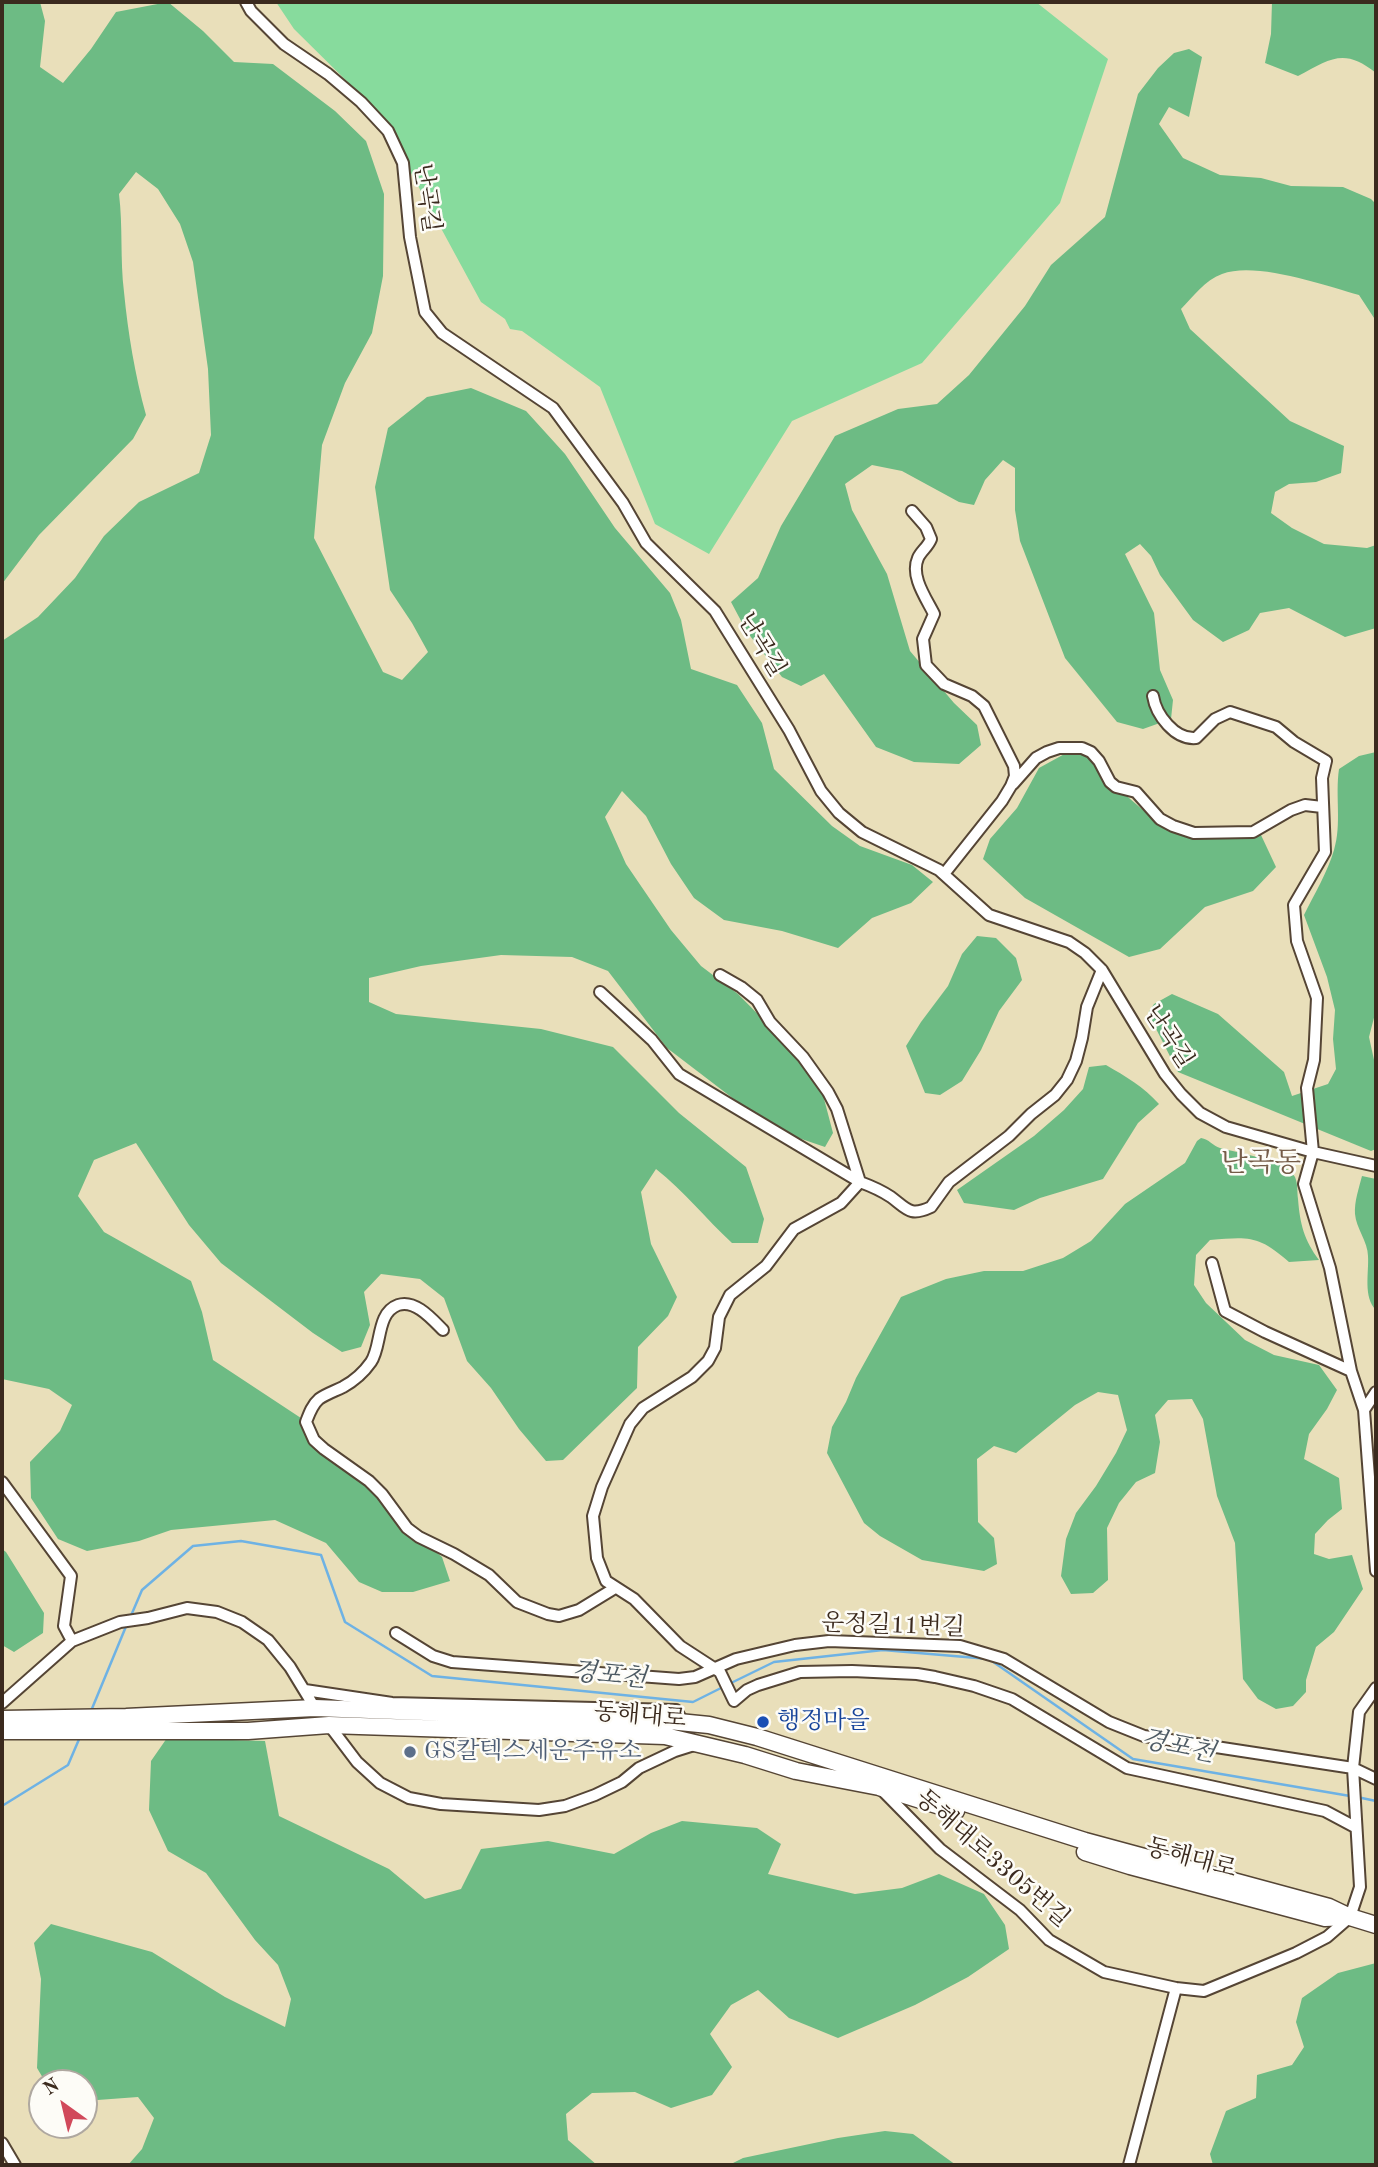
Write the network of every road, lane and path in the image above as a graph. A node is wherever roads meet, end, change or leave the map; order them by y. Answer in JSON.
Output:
{"nodes":[{"id":1,"x":246,"y":2,"type":"edge"},
{"id":2,"x":912,"y":512,"type":"dead end"},
{"id":3,"x":1153,"y":696,"type":"dead end"},
{"id":4,"x":1011,"y":786,"type":"junction"},
{"id":5,"x":1322,"y":807,"type":"junction"},
{"id":6,"x":944,"y":874,"type":"junction"},
{"id":7,"x":1102,"y":970,"type":"junction"},
{"id":8,"x":720,"y":975,"type":"dead end"},
{"id":9,"x":600,"y":992,"type":"dead end"},
{"id":10,"x":1313,"y":1152,"type":"junction"},
{"id":11,"x":1376,"y":1166,"type":"edge"},
{"id":12,"x":860,"y":1182,"type":"junction"},
{"id":13,"x":1212,"y":1263,"type":"dead end"},
{"id":14,"x":443,"y":1330,"type":"dead end"},
{"id":15,"x":1351,"y":1371,"type":"junction"},
{"id":16,"x":1376,"y":1392,"type":"edge"},
{"id":17,"x":1364,"y":1410,"type":"junction"},
{"id":18,"x":2,"y":1482,"type":"edge"},
{"id":19,"x":1376,"y":1571,"type":"edge"},
{"id":20,"x":615,"y":1588,"type":"junction"},
{"id":21,"x":396,"y":1633,"type":"dead end"},
{"id":22,"x":72,"y":1641,"type":"junction"},
{"id":23,"x":716,"y":1670,"type":"junction"},
{"id":24,"x":1376,"y":1688,"type":"edge"},
{"id":25,"x":305,"y":1690,"type":"junction"},
{"id":26,"x":2,"y":1703,"type":"edge"},
{"id":27,"x":315,"y":1708,"type":"junction"},
{"id":28,"x":2,"y":1718,"type":"edge"},
{"id":29,"x":683,"y":1722,"type":"junction"},
{"id":30,"x":63,"y":1724,"type":"junction"},
{"id":31,"x":329,"y":1725,"type":"junction"},
{"id":32,"x":2,"y":1731,"type":"edge"},
{"id":33,"x":696,"y":1744,"type":"junction"},
{"id":34,"x":1353,"y":1768,"type":"junction"},
{"id":35,"x":1376,"y":1779,"type":"edge"},
{"id":36,"x":879,"y":1787,"type":"junction"},
{"id":37,"x":1355,"y":1821,"type":"junction"},
{"id":38,"x":1350,"y":1917,"type":"junction"},
{"id":39,"x":1376,"y":1925,"type":"edge"},
{"id":40,"x":1176,"y":1989,"type":"junction"},
{"id":41,"x":2,"y":2143,"type":"edge"},
{"id":42,"x":15,"y":2165,"type":"edge"},
{"id":43,"x":1129,"y":2165,"type":"edge"}],
"edges":[{"from":1,"to":6,"type":"street","name":"난곡길"},
{"from":2,"to":4,"type":"street"},
{"from":3,"to":5,"type":"street"},
{"from":4,"to":5,"type":"street"},
{"from":4,"to":6,"type":"street"},
{"from":5,"to":10,"type":"street"},
{"from":6,"to":7,"type":"street","name":"난곡길"},
{"from":7,"to":10,"type":"street","name":"난곡길"},
{"from":7,"to":12,"type":"street"},
{"from":8,"to":12,"type":"street"},
{"from":9,"to":12,"type":"street"},
{"from":10,"to":11,"type":"street","name":"난곡길"},
{"from":10,"to":15,"type":"street"},
{"from":12,"to":20,"type":"street"},
{"from":13,"to":15,"type":"street"},
{"from":14,"to":20,"type":"street"},
{"from":15,"to":17,"type":"street"},
{"from":16,"to":17,"type":"street"},
{"from":17,"to":19,"type":"street"},
{"from":18,"to":22,"type":"street"},
{"from":20,"to":23,"type":"street"},
{"from":21,"to":23,"type":"street","name":"운정길11번길"},
{"from":22,"to":25,"type":"street"},
{"from":22,"to":26,"type":"street"},
{"from":23,"to":34,"type":"street","name":"운정길11번길"},
{"from":23,"to":37,"type":"street"},
{"from":24,"to":34,"type":"street"},
{"from":25,"to":27,"type":"street"},
{"from":25,"to":29,"type":"street"},
{"from":27,"to":29,"type":"highway","name":"동해대로"},
{"from":27,"to":30,"type":"highway","name":"동해대로"},
{"from":28,"to":30,"type":"highway"},
{"from":29,"to":38,"type":"highway","name":"동해대로"},
{"from":30,"to":31,"type":"highway","name":"동해대로"},
{"from":30,"to":32,"type":"highway"},
{"from":31,"to":33,"type":"highway","name":"동해대로"},
{"from":31,"to":33,"type":"street"},
{"from":33,"to":36,"type":"highway","name":"동해대로"},
{"from":34,"to":35,"type":"street","name":"운정길11번길"},
{"from":34,"to":37,"type":"street"},
{"from":36,"to":38,"type":"highway","name":"동해대로"},
{"from":36,"to":40,"type":"street","name":"동해대로3305번길"},
{"from":37,"to":38,"type":"street"},
{"from":38,"to":39,"type":"highway","name":"동해대로"},
{"from":38,"to":40,"type":"street","name":"동해대로3305번길"},
{"from":40,"to":43,"type":"street"},
{"from":41,"to":42,"type":"street"}]}
